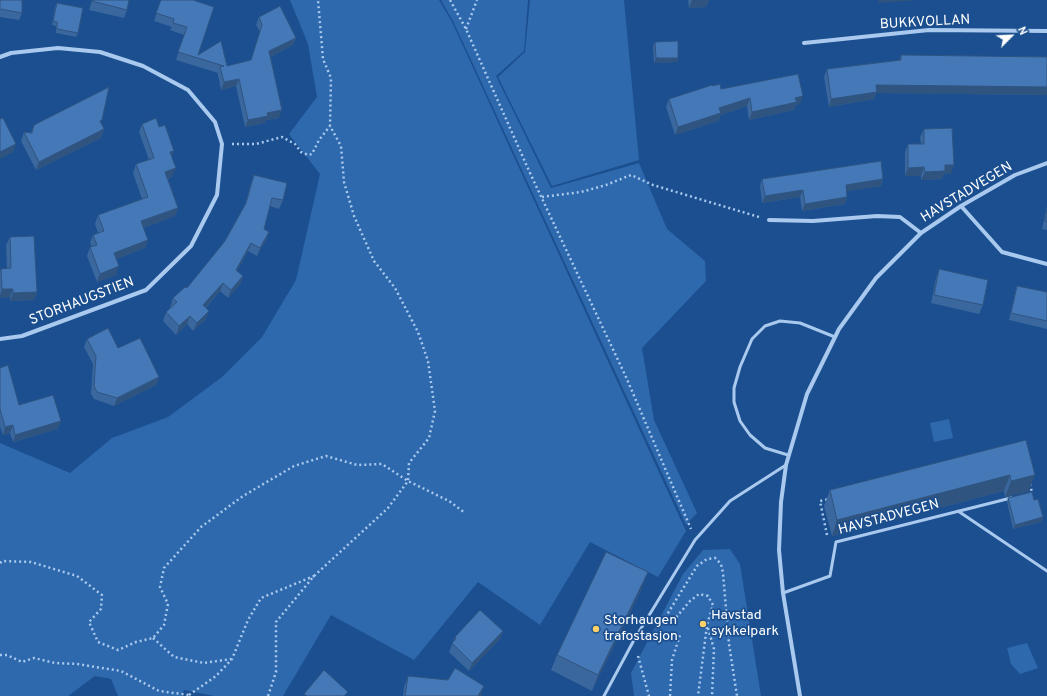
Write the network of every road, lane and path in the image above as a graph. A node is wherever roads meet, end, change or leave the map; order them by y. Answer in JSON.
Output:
{"nodes":[{"id":1,"x":318,"y":0,"type":"edge"},
{"id":2,"x":450,"y":0,"type":"edge"},
{"id":3,"x":477,"y":0,"type":"edge"},
{"id":4,"x":466,"y":29,"type":"junction"},
{"id":5,"x":1047,"y":32,"type":"edge"},
{"id":6,"x":804,"y":43,"type":"dead end"},
{"id":7,"x":0,"y":57,"type":"edge"},
{"id":8,"x":330,"y":126,"type":"junction"},
{"id":9,"x":222,"y":144,"type":"junction"},
{"id":10,"x":1047,"y":163,"type":"edge"},
{"id":11,"x":542,"y":196,"type":"junction"},
{"id":12,"x":961,"y":206,"type":"junction"},
{"id":13,"x":769,"y":220,"type":"joint"},
{"id":14,"x":921,"y":233,"type":"junction"},
{"id":15,"x":1047,"y":264,"type":"edge"},
{"id":16,"x":835,"y":337,"type":"junction"},
{"id":17,"x":0,"y":339,"type":"edge"},
{"id":18,"x":788,"y":455,"type":"junction"},
{"id":19,"x":786,"y":465,"type":"junction"},
{"id":20,"x":1029,"y":479,"type":"edge"},
{"id":21,"x":408,"y":481,"type":"junction"},
{"id":22,"x":1032,"y":493,"type":"joint"},
{"id":23,"x":835,"y":497,"type":"edge"},
{"id":24,"x":958,"y":511,"type":"junction"},
{"id":25,"x":465,"y":513,"type":"dead end"},
{"id":26,"x":695,"y":540,"type":"junction"},
{"id":27,"x":836,"y":542,"type":"junction"},
{"id":28,"x":0,"y":563,"type":"edge"},
{"id":29,"x":1047,"y":572,"type":"edge"},
{"id":30,"x":314,"y":576,"type":"junction"},
{"id":31,"x":783,"y":593,"type":"junction"},
{"id":32,"x":673,"y":621,"type":"dead end"},
{"id":33,"x":707,"y":625,"type":"junction"},
{"id":34,"x":660,"y":626,"type":"dead end"},
{"id":35,"x":680,"y":635,"type":"dead end"},
{"id":36,"x":153,"y":638,"type":"junction"},
{"id":37,"x":634,"y":640,"type":"junction"},
{"id":38,"x":0,"y":655,"type":"edge"},
{"id":39,"x":232,"y":659,"type":"junction"},
{"id":40,"x":189,"y":695,"type":"edge"},
{"id":41,"x":268,"y":696,"type":"edge"},
{"id":42,"x":604,"y":696,"type":"edge"},
{"id":43,"x":649,"y":696,"type":"edge"},
{"id":44,"x":670,"y":696,"type":"edge"},
{"id":45,"x":698,"y":696,"type":"edge"},
{"id":46,"x":712,"y":696,"type":"edge"},
{"id":47,"x":737,"y":696,"type":"edge"},
{"id":48,"x":800,"y":696,"type":"edge"}],
"edges":[{"from":1,"to":8,"type":"path"},
{"from":2,"to":4,"type":"path"},
{"from":3,"to":4,"type":"path"},
{"from":4,"to":11,"type":"path"},
{"from":5,"to":6,"type":"street","name":"BUKKVOLLAN"},
{"from":7,"to":9,"type":"street","name":"STORHAUGSTIEN"},
{"from":8,"to":9,"type":"path"},
{"from":8,"to":21,"type":"path"},
{"from":9,"to":17,"type":"street","name":"STORHAUGSTIEN"},
{"from":10,"to":12,"type":"street","name":"HAVSTADVEGEN"},
{"from":11,"to":13,"type":"path"},
{"from":11,"to":26,"type":"path"},
{"from":12,"to":14,"type":"street","name":"HAVSTADVEGEN"},
{"from":12,"to":15,"type":"street"},
{"from":13,"to":14,"type":"street","name":"HAVSTADVEGEN"},
{"from":14,"to":16,"type":"street","name":"HAVSTADVEGEN"},
{"from":16,"to":18,"type":"street","name":"HAVSTADVEGEN"},
{"from":16,"to":18,"type":"lane"},
{"from":18,"to":19,"type":"street","name":"HAVSTADVEGEN"},
{"from":19,"to":26,"type":"lane"},
{"from":19,"to":31,"type":"street","name":"HAVSTADVEGEN"},
{"from":20,"to":22,"type":"path"},
{"from":21,"to":25,"type":"path"},
{"from":21,"to":30,"type":"path"},
{"from":21,"to":36,"type":"path"},
{"from":22,"to":24,"type":"lane","name":"HAVSTADVEGEN"},
{"from":23,"to":27,"type":"path"},
{"from":24,"to":27,"type":"lane","name":"HAVSTADVEGEN"},
{"from":24,"to":29,"type":"lane","name":"HAVSTADVEGEN"},
{"from":26,"to":37,"type":"lane"},
{"from":27,"to":31,"type":"lane","name":"HAVSTADVEGEN"},
{"from":28,"to":36,"type":"path"},
{"from":30,"to":39,"type":"path"},
{"from":30,"to":41,"type":"path"},
{"from":31,"to":48,"type":"street","name":"HAVSTADVEGEN"},
{"from":32,"to":33,"type":"path"},
{"from":33,"to":45,"type":"path"},
{"from":33,"to":46,"type":"path"},
{"from":34,"to":47,"type":"path"},
{"from":35,"to":44,"type":"path"},
{"from":36,"to":39,"type":"path"},
{"from":37,"to":42,"type":"lane"},
{"from":37,"to":43,"type":"path"},
{"from":38,"to":40,"type":"path"},
{"from":39,"to":40,"type":"path"}]}
